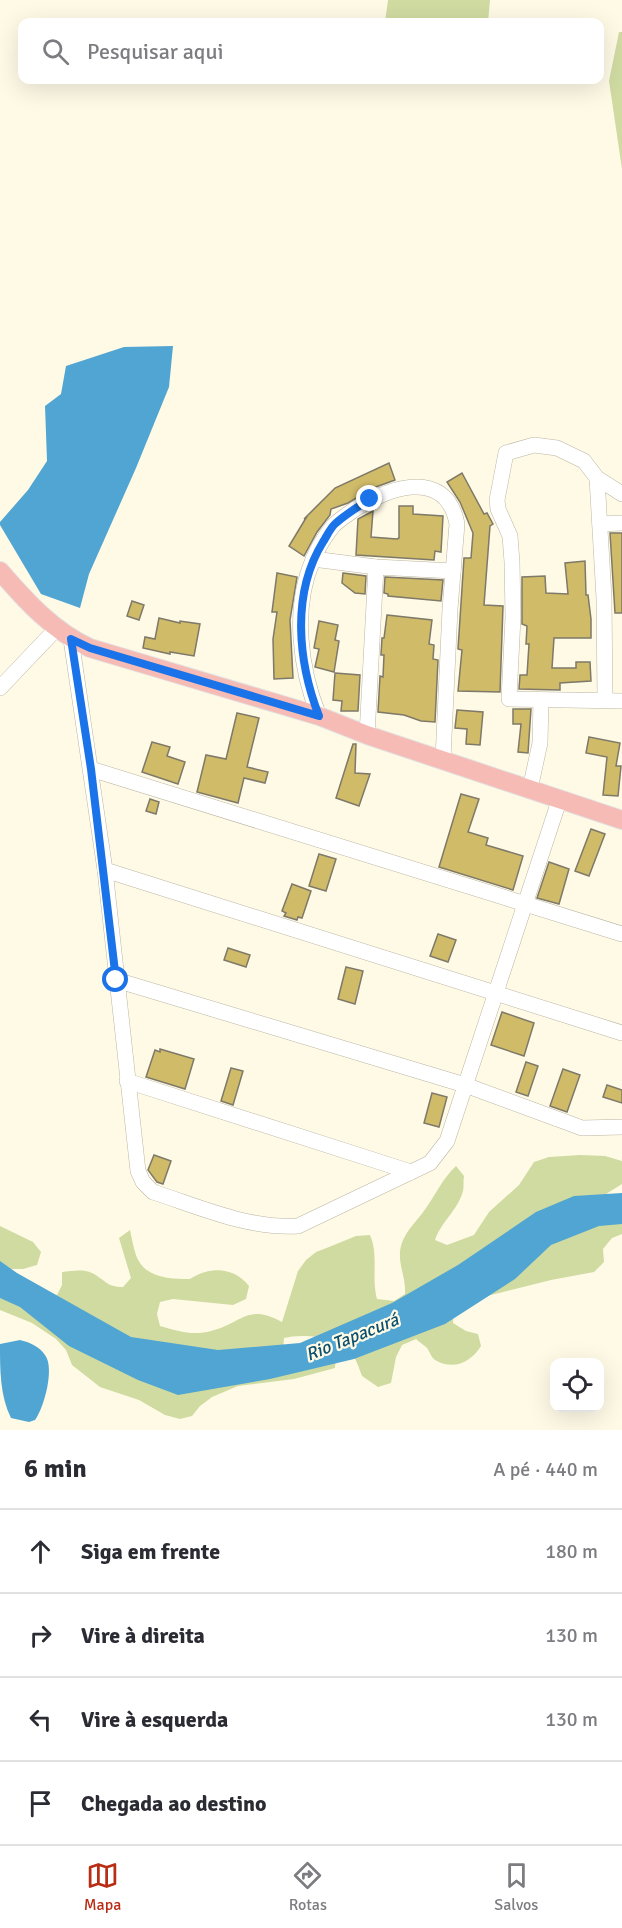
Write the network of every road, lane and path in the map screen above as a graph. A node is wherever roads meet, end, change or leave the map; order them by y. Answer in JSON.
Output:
{"nodes":[{"id":1,"x":597,"y":478,"type":"junction"},
{"id":2,"x":622,"y":494,"type":"edge"},
{"id":3,"x":622,"y":522,"type":"edge"},
{"id":4,"x":600,"y":524,"type":"junction"},
{"id":5,"x":313,"y":558,"type":"junction"},
{"id":6,"x":376,"y":567,"type":"junction"},
{"id":7,"x":0,"y":571,"type":"edge"},
{"id":8,"x":453,"y":572,"type":"junction"},
{"id":9,"x":64,"y":634,"type":"junction"},
{"id":10,"x":0,"y":688,"type":"edge"},
{"id":11,"x":540,"y":700,"type":"junction"},
{"id":12,"x":605,"y":700,"type":"junction"},
{"id":13,"x":622,"y":701,"type":"edge"},
{"id":14,"x":319,"y":716,"type":"junction"},
{"id":15,"x":367,"y":735,"type":"junction"},
{"id":16,"x":443,"y":759,"type":"junction"},
{"id":17,"x":91,"y":769,"type":"junction"},
{"id":18,"x":530,"y":789,"type":"junction"},
{"id":19,"x":560,"y":798,"type":"junction"},
{"id":20,"x":622,"y":820,"type":"edge"},
{"id":21,"x":105,"y":870,"type":"junction"},
{"id":22,"x":525,"y":904,"type":"junction"},
{"id":23,"x":622,"y":934,"type":"edge"},
{"id":24,"x":116,"y":980,"type":"junction"},
{"id":25,"x":495,"y":992,"type":"junction"},
{"id":26,"x":622,"y":1033,"type":"edge"},
{"id":27,"x":127,"y":1081,"type":"junction"},
{"id":28,"x":465,"y":1085,"type":"junction"},
{"id":29,"x":622,"y":1127,"type":"edge"},
{"id":30,"x":411,"y":1172,"type":"junction"}],
"edges":[{"from":1,"to":2,"type":"street"},
{"from":1,"to":4,"type":"street"},
{"from":1,"to":11,"type":"street"},
{"from":3,"to":4,"type":"street"},
{"from":4,"to":12,"type":"street"},
{"from":5,"to":6,"type":"street"},
{"from":5,"to":8,"type":"street"},
{"from":5,"to":14,"type":"street"},
{"from":6,"to":8,"type":"street"},
{"from":6,"to":15,"type":"street"},
{"from":7,"to":9,"type":"main road"},
{"from":8,"to":16,"type":"street"},
{"from":9,"to":10,"type":"street"},
{"from":9,"to":14,"type":"main road"},
{"from":9,"to":17,"type":"street"},
{"from":11,"to":12,"type":"street"},
{"from":11,"to":18,"type":"street"},
{"from":12,"to":13,"type":"street"},
{"from":14,"to":15,"type":"main road"},
{"from":15,"to":16,"type":"main road"},
{"from":16,"to":18,"type":"main road"},
{"from":17,"to":21,"type":"street"},
{"from":17,"to":22,"type":"street"},
{"from":18,"to":19,"type":"main road"},
{"from":19,"to":20,"type":"main road"},
{"from":19,"to":22,"type":"street"},
{"from":21,"to":24,"type":"street"},
{"from":21,"to":25,"type":"street"},
{"from":22,"to":23,"type":"street"},
{"from":22,"to":25,"type":"street"},
{"from":24,"to":27,"type":"street"},
{"from":24,"to":28,"type":"street"},
{"from":25,"to":26,"type":"street"},
{"from":25,"to":28,"type":"street"},
{"from":27,"to":30,"type":"street"},
{"from":27,"to":30,"type":"street"},
{"from":28,"to":29,"type":"street"},
{"from":28,"to":30,"type":"street"}]}
